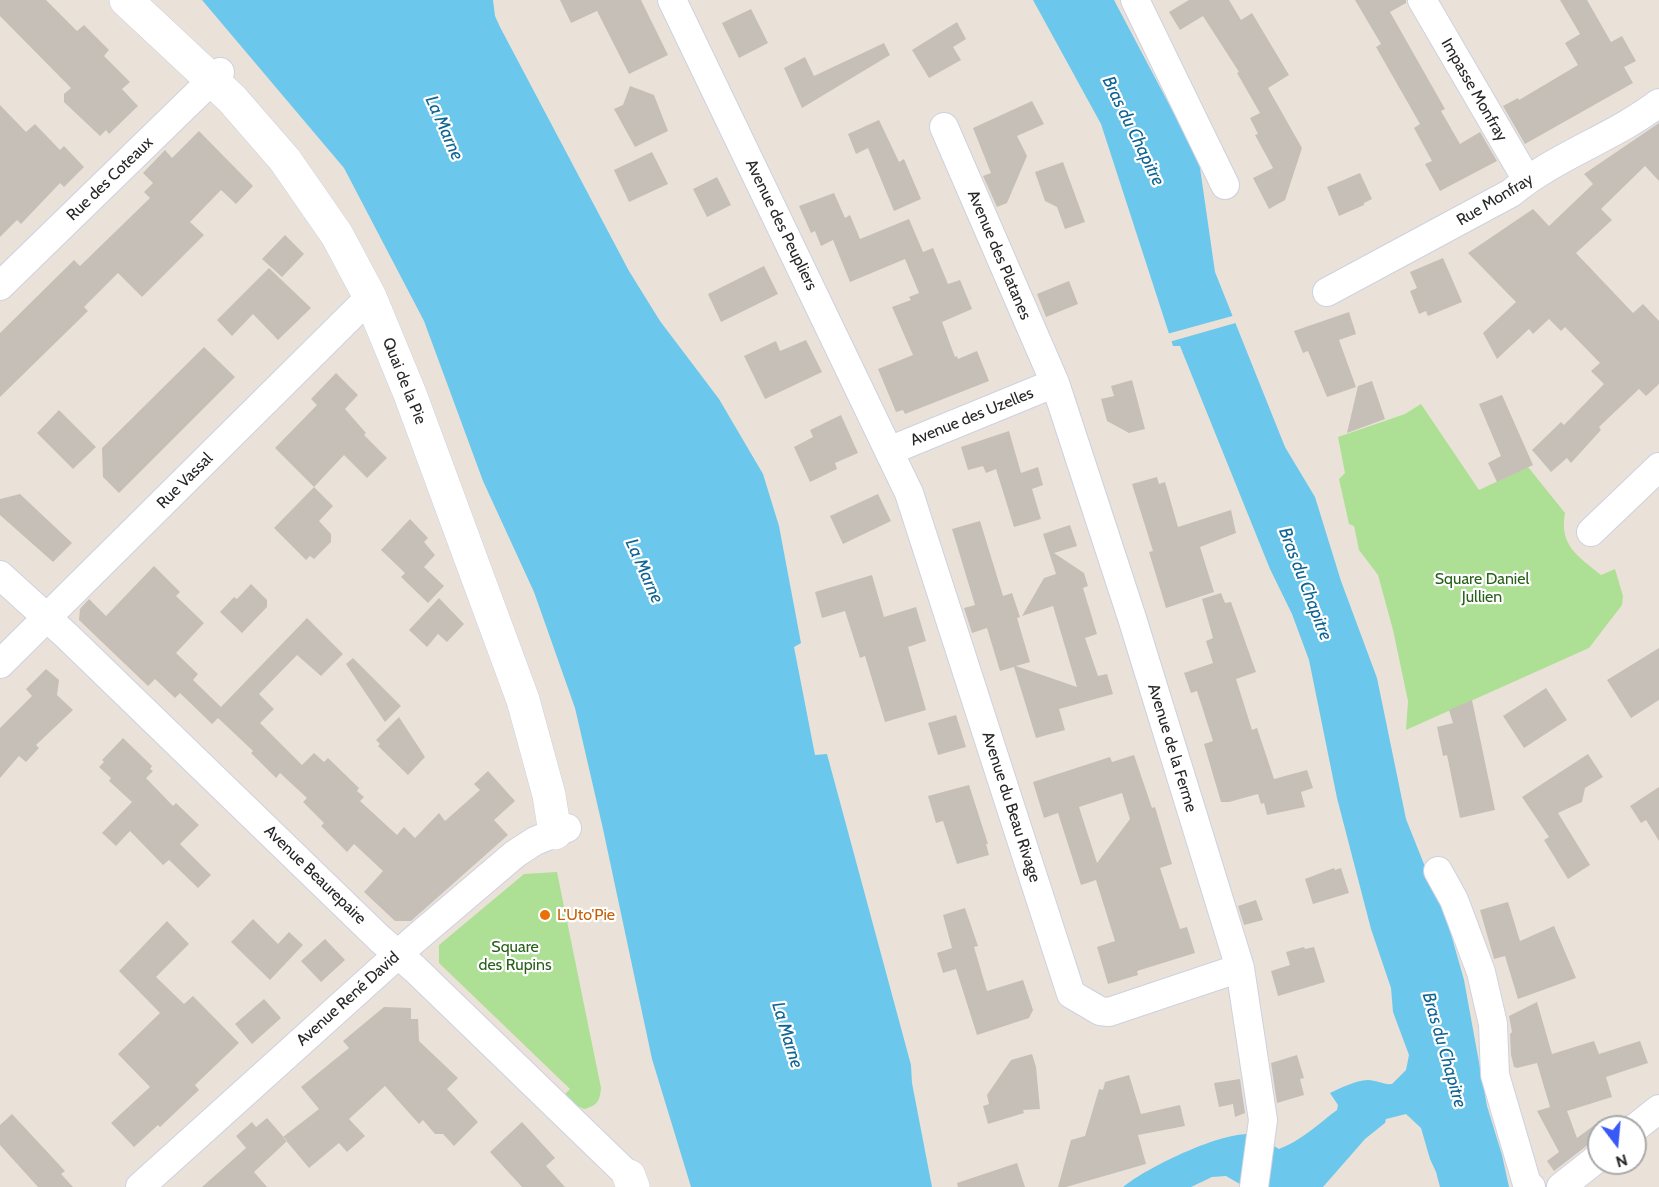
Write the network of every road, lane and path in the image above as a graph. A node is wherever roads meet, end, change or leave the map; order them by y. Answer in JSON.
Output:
{"nodes":[{"id":1,"x":126,"y":0,"type":"edge"},
{"id":2,"x":672,"y":0,"type":"edge"},
{"id":3,"x":1135,"y":0,"type":"edge"},
{"id":4,"x":1422,"y":0,"type":"edge"},
{"id":5,"x":216,"y":76,"type":"junction"},
{"id":6,"x":1659,"y":103,"type":"edge"},
{"id":7,"x":944,"y":127,"type":"dead end"},
{"id":8,"x":1527,"y":180,"type":"junction"},
{"id":9,"x":1225,"y":185,"type":"dead end"},
{"id":10,"x":0,"y":285,"type":"edge"},
{"id":11,"x":1327,"y":292,"type":"dead end"},
{"id":12,"x":370,"y":297,"type":"junction"},
{"id":13,"x":1055,"y":383,"type":"junction"},
{"id":14,"x":889,"y":451,"type":"junction"},
{"id":15,"x":1659,"y":466,"type":"edge"},
{"id":16,"x":1591,"y":532,"type":"dead end"},
{"id":17,"x":0,"y":575,"type":"edge"},
{"id":18,"x":46,"y":618,"type":"junction"},
{"id":19,"x":0,"y":664,"type":"edge"},
{"id":20,"x":561,"y":830,"type":"joint"},
{"id":21,"x":1438,"y":870,"type":"dead end"},
{"id":22,"x":398,"y":954,"type":"junction"},
{"id":23,"x":1240,"y":968,"type":"junction"},
{"id":24,"x":1659,"y":1109,"type":"edge"},
{"id":25,"x":1647,"y":1118,"type":"edge"},
{"id":26,"x":1587,"y":1166,"type":"edge"},
{"id":27,"x":631,"y":1181,"type":"edge"},
{"id":28,"x":140,"y":1187,"type":"edge"},
{"id":29,"x":1254,"y":1187,"type":"edge"},
{"id":30,"x":1530,"y":1187,"type":"edge"},
{"id":31,"x":1561,"y":1187,"type":"edge"}],
"edges":[{"from":1,"to":5,"type":"street","name":"Quai de la Pie"},
{"from":2,"to":14,"type":"street","name":"Avenue des Peupliers"},
{"from":3,"to":9,"type":"street"},
{"from":4,"to":8,"type":"street","name":"Impasse Monfray"},
{"from":5,"to":10,"type":"street","name":"Rue des Coteaux"},
{"from":5,"to":12,"type":"street","name":"Quai de la Pie"},
{"from":6,"to":8,"type":"street","name":"Rue Monfray"},
{"from":7,"to":13,"type":"street","name":"Avenue des Platanes"},
{"from":8,"to":11,"type":"street","name":"Rue Monfray"},
{"from":12,"to":18,"type":"street","name":"Rue Vassal"},
{"from":12,"to":20,"type":"street","name":"Quai de la Pie"},
{"from":13,"to":14,"type":"street","name":"Avenue des Uzelles"},
{"from":13,"to":23,"type":"street","name":"Avenue de la Ferme"},
{"from":14,"to":23,"type":"street","name":"Avenue du Beau Rivage"},
{"from":15,"to":16,"type":"street"},
{"from":17,"to":18,"type":"street","name":"Avenue Beaurepaire"},
{"from":18,"to":19,"type":"street","name":"Rue Vassal"},
{"from":18,"to":22,"type":"street","name":"Avenue Beaurepaire"},
{"from":20,"to":22,"type":"street","name":"Avenue René David"},
{"from":21,"to":30,"type":"street"},
{"from":22,"to":27,"type":"street","name":"Avenue Beaurepaire"},
{"from":22,"to":28,"type":"street","name":"Avenue René David"},
{"from":23,"to":29,"type":"street","name":"Avenue de la Ferme"},
{"from":24,"to":25,"type":"street"},
{"from":26,"to":31,"type":"street"}]}
